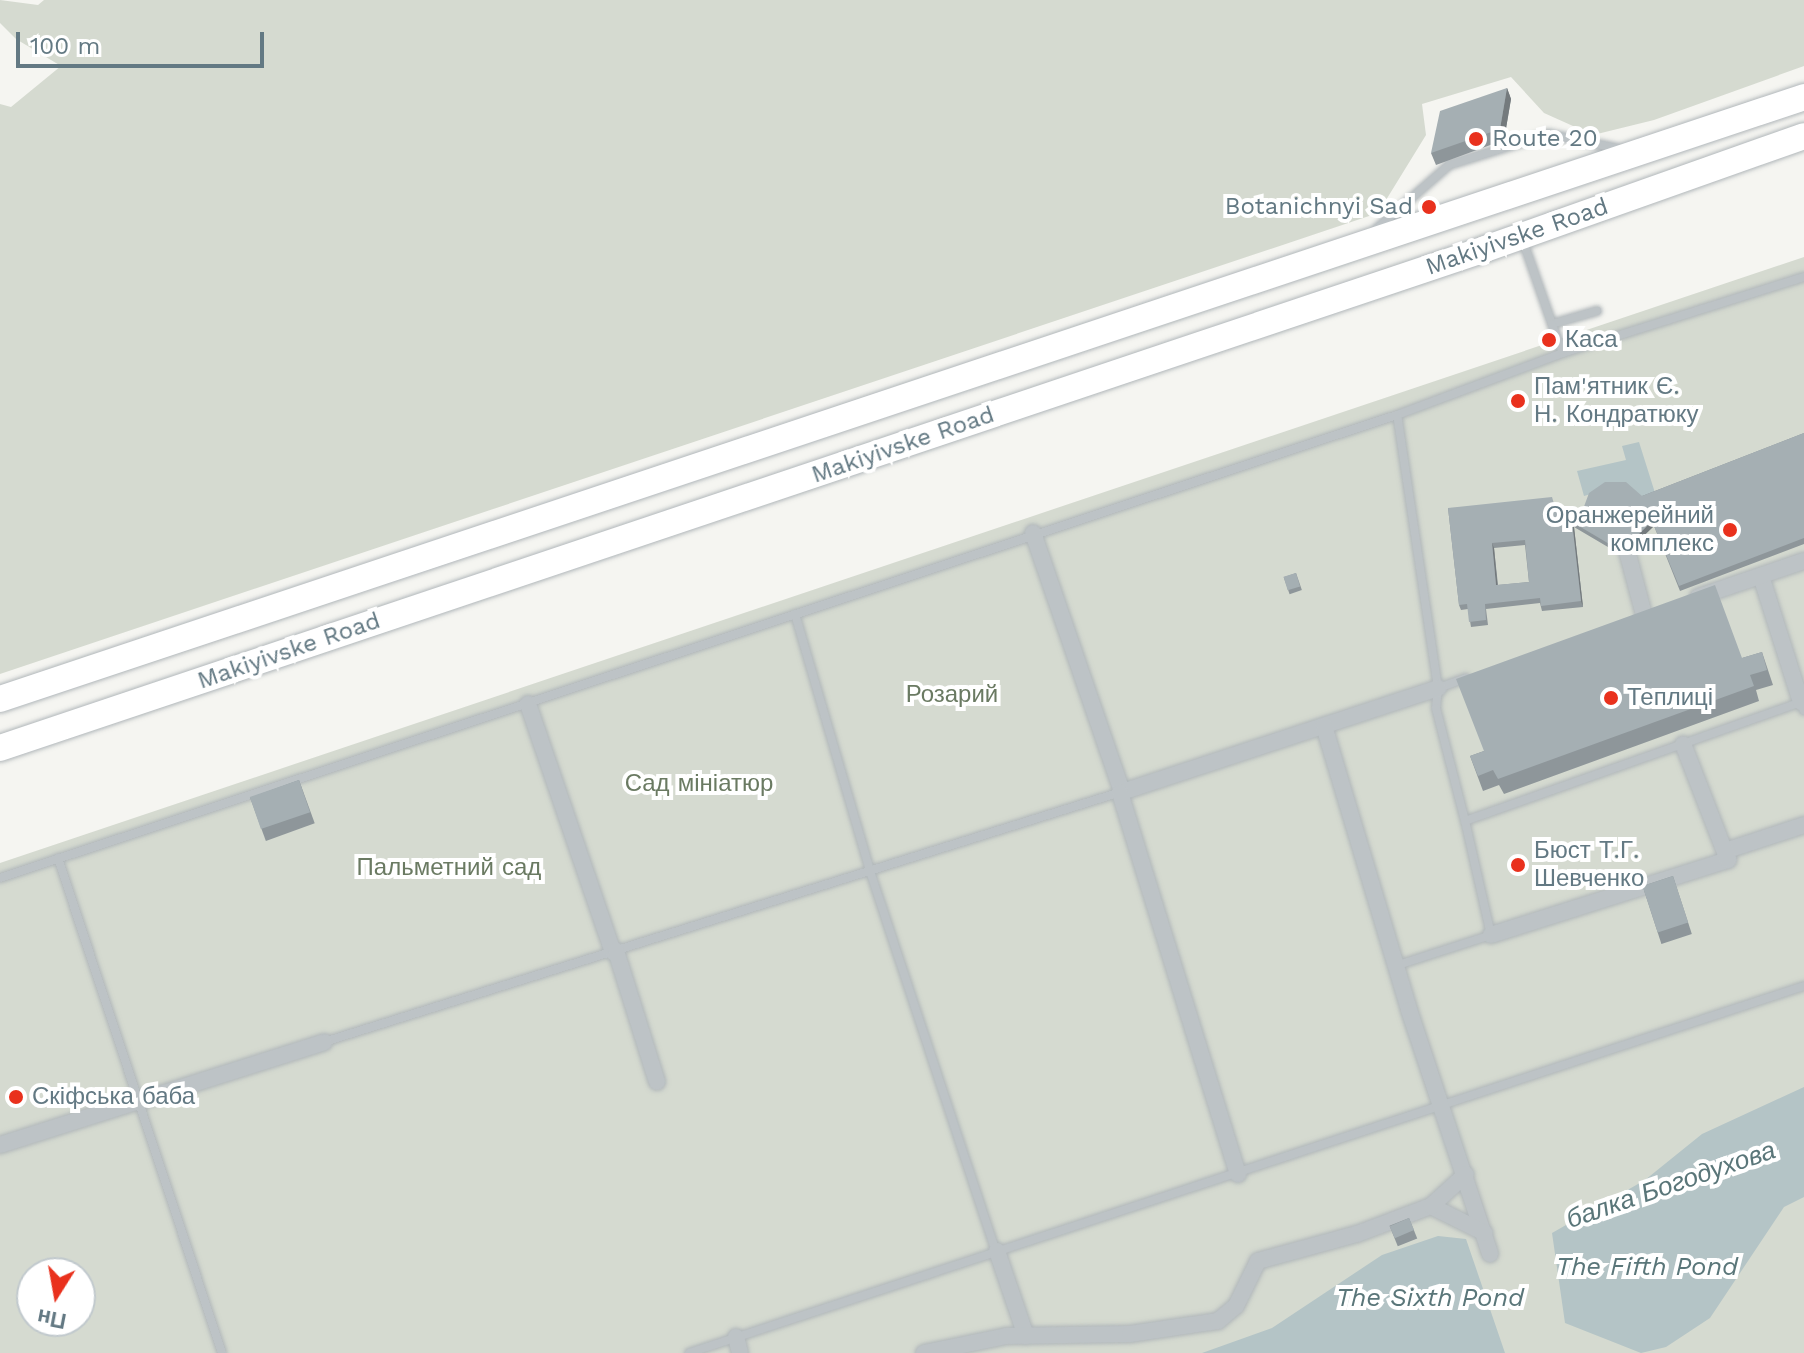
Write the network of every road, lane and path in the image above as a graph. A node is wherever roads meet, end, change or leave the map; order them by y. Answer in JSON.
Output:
{"nodes":[{"id":1,"x":1804,"y":97,"type":"edge"},
{"id":2,"x":1804,"y":136,"type":"edge"},
{"id":3,"x":1641,"y":152,"type":"junction"},
{"id":4,"x":1522,"y":236,"type":"junction"},
{"id":5,"x":1352,"y":250,"type":"junction"},
{"id":6,"x":1804,"y":277,"type":"edge"},
{"id":7,"x":1597,"y":311,"type":"dead end"},
{"id":8,"x":1552,"y":324,"type":"junction"},
{"id":9,"x":1563,"y":353,"type":"junction"},
{"id":10,"x":1397,"y":415,"type":"junction"},
{"id":11,"x":1033,"y":533,"type":"junction"},
{"id":12,"x":1627,"y":551,"type":"dead end"},
{"id":13,"x":1804,"y":561,"type":"edge"},
{"id":14,"x":1761,"y":576,"type":"junction"},
{"id":15,"x":795,"y":614,"type":"junction"},
{"id":16,"x":1480,"y":673,"type":"edge"},
{"id":17,"x":1438,"y":688,"type":"junction"},
{"id":18,"x":0,"y":699,"type":"edge"},
{"id":19,"x":528,"y":704,"type":"junction"},
{"id":20,"x":1802,"y":707,"type":"edge"},
{"id":21,"x":1324,"y":726,"type":"junction"},
{"id":22,"x":1683,"y":744,"type":"junction"},
{"id":23,"x":0,"y":748,"type":"edge"},
{"id":24,"x":1121,"y":792,"type":"junction"},
{"id":25,"x":1465,"y":821,"type":"junction"},
{"id":26,"x":1804,"y":825,"type":"edge"},
{"id":27,"x":1725,"y":851,"type":"junction"},
{"id":28,"x":58,"y":858,"type":"junction"},
{"id":29,"x":870,"y":871,"type":"junction"},
{"id":30,"x":0,"y":878,"type":"edge"},
{"id":31,"x":1491,"y":935,"type":"junction"},
{"id":32,"x":615,"y":952,"type":"junction"},
{"id":33,"x":1395,"y":966,"type":"junction"},
{"id":34,"x":1804,"y":986,"type":"edge"},
{"id":35,"x":324,"y":1042,"type":"joint"},
{"id":36,"x":657,"y":1082,"type":"dead end"},
{"id":37,"x":137,"y":1101,"type":"junction"},
{"id":38,"x":1440,"y":1108,"type":"junction"},
{"id":39,"x":0,"y":1145,"type":"edge"},
{"id":40,"x":1238,"y":1174,"type":"junction"},
{"id":41,"x":1466,"y":1174,"type":"junction"},
{"id":42,"x":1431,"y":1206,"type":"junction"},
{"id":43,"x":1485,"y":1233,"type":"junction"},
{"id":44,"x":997,"y":1251,"type":"junction"},
{"id":45,"x":1490,"y":1254,"type":"dead end"},
{"id":46,"x":1026,"y":1336,"type":"junction"},
{"id":47,"x":738,"y":1345,"type":"edge"},
{"id":48,"x":222,"y":1353,"type":"edge"},
{"id":49,"x":689,"y":1353,"type":"edge"},
{"id":50,"x":924,"y":1353,"type":"edge"}],
"edges":[{"from":1,"to":3,"type":"main road","name":"Makiyivske Road"},
{"from":2,"to":4,"type":"main road","name":"Makiyivske Road"},
{"from":3,"to":5,"type":"main road","name":"Makiyivske Road"},
{"from":3,"to":5,"type":"lane"},
{"from":4,"to":8,"type":"lane"},
{"from":4,"to":23,"type":"main road","name":"Makiyivske Road"},
{"from":5,"to":18,"type":"main road","name":"Makiyivske Road"},
{"from":6,"to":9,"type":"lane"},
{"from":7,"to":8,"type":"lane"},
{"from":8,"to":9,"type":"lane"},
{"from":9,"to":10,"type":"lane"},
{"from":10,"to":11,"type":"lane"},
{"from":10,"to":17,"type":"lane"},
{"from":11,"to":15,"type":"lane"},
{"from":11,"to":24,"type":"street"},
{"from":12,"to":14,"type":"street"},
{"from":13,"to":14,"type":"street"},
{"from":14,"to":20,"type":"street"},
{"from":15,"to":19,"type":"lane"},
{"from":15,"to":29,"type":"lane"},
{"from":16,"to":17,"type":"lane"},
{"from":17,"to":21,"type":"street"},
{"from":17,"to":25,"type":"lane"},
{"from":19,"to":28,"type":"lane"},
{"from":19,"to":32,"type":"street"},
{"from":20,"to":22,"type":"lane"},
{"from":21,"to":24,"type":"street"},
{"from":21,"to":33,"type":"street"},
{"from":22,"to":25,"type":"lane"},
{"from":22,"to":27,"type":"street"},
{"from":24,"to":29,"type":"lane"},
{"from":24,"to":40,"type":"street"},
{"from":25,"to":31,"type":"lane"},
{"from":26,"to":27,"type":"street"},
{"from":27,"to":31,"type":"street"},
{"from":28,"to":30,"type":"lane"},
{"from":28,"to":37,"type":"lane"},
{"from":29,"to":32,"type":"lane"},
{"from":29,"to":44,"type":"lane"},
{"from":31,"to":33,"type":"lane"},
{"from":32,"to":35,"type":"lane"},
{"from":32,"to":36,"type":"street"},
{"from":33,"to":38,"type":"street"},
{"from":34,"to":38,"type":"lane"},
{"from":35,"to":37,"type":"street"},
{"from":37,"to":39,"type":"street"},
{"from":37,"to":48,"type":"lane"},
{"from":38,"to":40,"type":"lane"},
{"from":38,"to":41,"type":"street"},
{"from":40,"to":44,"type":"lane"},
{"from":41,"to":42,"type":"street"},
{"from":41,"to":43,"type":"street"},
{"from":42,"to":43,"type":"street"},
{"from":42,"to":46,"type":"street"},
{"from":43,"to":45,"type":"street"},
{"from":44,"to":46,"type":"street"},
{"from":44,"to":47,"type":"lane"},
{"from":46,"to":50,"type":"street"},
{"from":47,"to":49,"type":"lane"}]}
